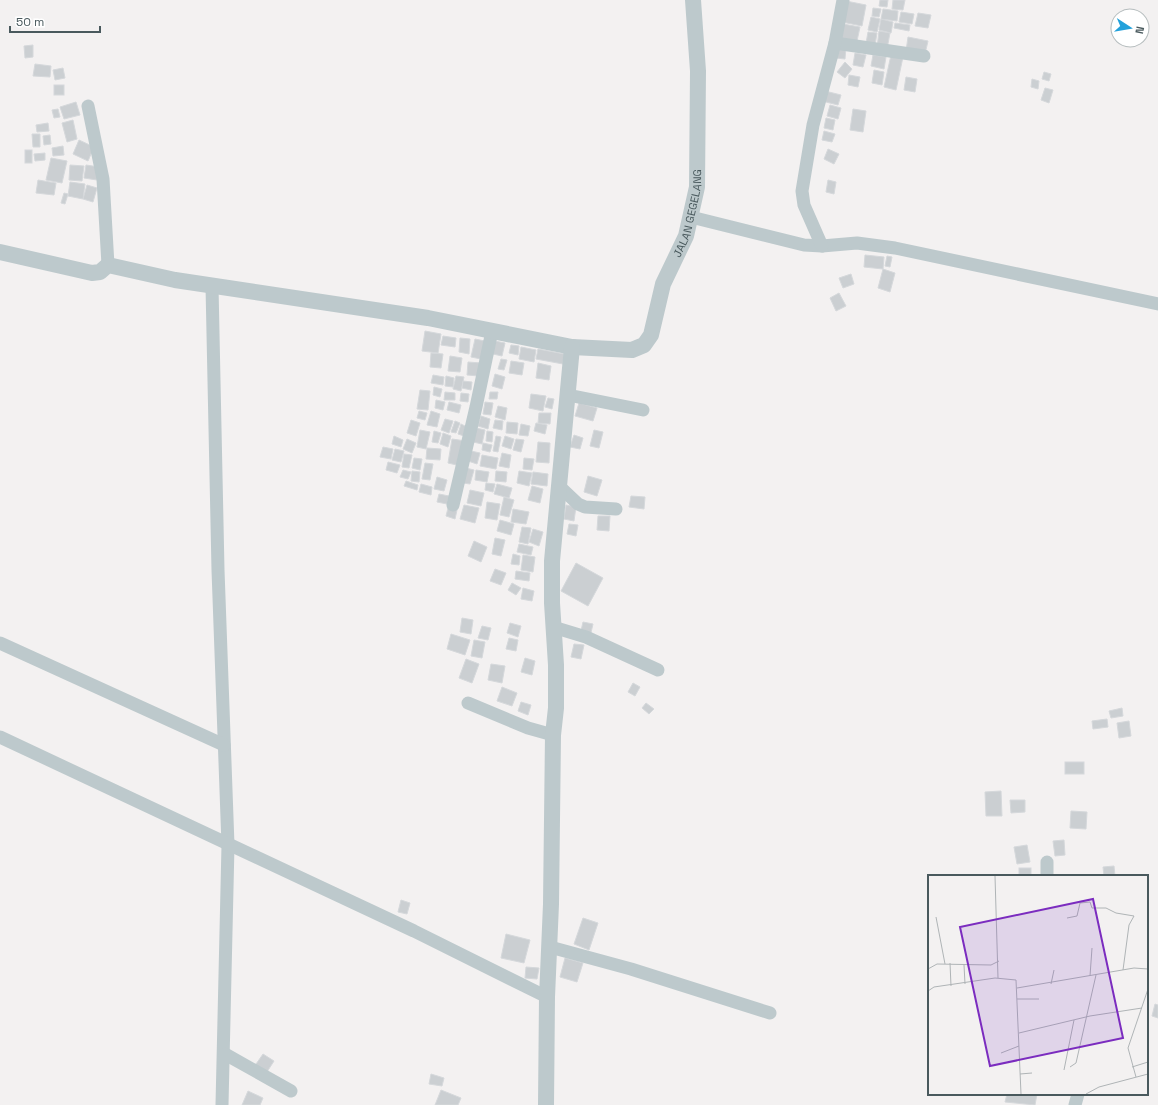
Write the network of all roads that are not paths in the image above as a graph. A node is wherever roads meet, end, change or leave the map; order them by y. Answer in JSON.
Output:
{"nodes":[{"id":1,"x":693,"y":0,"type":"edge"},
{"id":2,"x":843,"y":0,"type":"edge"},
{"id":3,"x":835,"y":43,"type":"junction"},
{"id":4,"x":924,"y":56,"type":"dead end"},
{"id":5,"x":88,"y":106,"type":"dead end"},
{"id":6,"x":691,"y":217,"type":"junction"},
{"id":7,"x":822,"y":246,"type":"junction"},
{"id":8,"x":0,"y":252,"type":"edge"},
{"id":9,"x":108,"y":265,"type":"junction"},
{"id":10,"x":212,"y":286,"type":"junction"},
{"id":11,"x":1158,"y":304,"type":"edge"},
{"id":12,"x":492,"y":331,"type":"junction"},
{"id":13,"x":572,"y":347,"type":"junction"},
{"id":14,"x":568,"y":395,"type":"junction"},
{"id":15,"x":642,"y":410,"type":"dead end"},
{"id":16,"x":560,"y":487,"type":"junction"},
{"id":17,"x":453,"y":505,"type":"dead end"},
{"id":18,"x":616,"y":509,"type":"dead end"},
{"id":19,"x":553,"y":627,"type":"junction"},
{"id":20,"x":0,"y":643,"type":"edge"},
{"id":21,"x":658,"y":670,"type":"dead end"},
{"id":22,"x":468,"y":703,"type":"dead end"},
{"id":23,"x":553,"y":735,"type":"junction"},
{"id":24,"x":0,"y":737,"type":"edge"},
{"id":25,"x":224,"y":745,"type":"junction"},
{"id":26,"x":228,"y":845,"type":"junction"},
{"id":27,"x":1047,"y":862,"type":"dead end"},
{"id":28,"x":1047,"y":875,"type":"edge"},
{"id":29,"x":550,"y":947,"type":"junction"},
{"id":30,"x":547,"y":997,"type":"junction"},
{"id":31,"x":770,"y":1013,"type":"dead end"},
{"id":32,"x":225,"y":1054,"type":"junction"},
{"id":33,"x":291,"y":1091,"type":"dead end"},
{"id":34,"x":1078,"y":1095,"type":"edge"},
{"id":35,"x":222,"y":1105,"type":"edge"},
{"id":36,"x":546,"y":1105,"type":"edge"},
{"id":37,"x":1075,"y":1105,"type":"edge"}],
"edges":[{"from":1,"to":6,"type":"street","name":"JALAN GEGELANG"},
{"from":2,"to":3,"type":"street"},
{"from":3,"to":4,"type":"street"},
{"from":3,"to":7,"type":"street"},
{"from":5,"to":9,"type":"street"},
{"from":6,"to":7,"type":"street"},
{"from":6,"to":13,"type":"street","name":"JALAN GEGELANG"},
{"from":7,"to":11,"type":"street"},
{"from":8,"to":9,"type":"street"},
{"from":9,"to":10,"type":"street","name":"JALAN GEGELANG"},
{"from":10,"to":12,"type":"street","name":"JALAN GEGELANG"},
{"from":10,"to":25,"type":"street"},
{"from":12,"to":13,"type":"street","name":"JALAN GEGELANG"},
{"from":12,"to":17,"type":"street"},
{"from":13,"to":14,"type":"street"},
{"from":14,"to":15,"type":"street"},
{"from":14,"to":16,"type":"street"},
{"from":16,"to":18,"type":"street"},
{"from":16,"to":19,"type":"street"},
{"from":19,"to":21,"type":"street"},
{"from":19,"to":23,"type":"street"},
{"from":20,"to":25,"type":"street"},
{"from":22,"to":23,"type":"street"},
{"from":23,"to":29,"type":"street"},
{"from":24,"to":26,"type":"street"},
{"from":25,"to":26,"type":"street"},
{"from":26,"to":30,"type":"street"},
{"from":26,"to":32,"type":"street"},
{"from":27,"to":28,"type":"street"},
{"from":29,"to":30,"type":"street"},
{"from":29,"to":31,"type":"street"},
{"from":30,"to":36,"type":"street"},
{"from":32,"to":33,"type":"street"},
{"from":32,"to":35,"type":"street"},
{"from":34,"to":37,"type":"street"}]}
